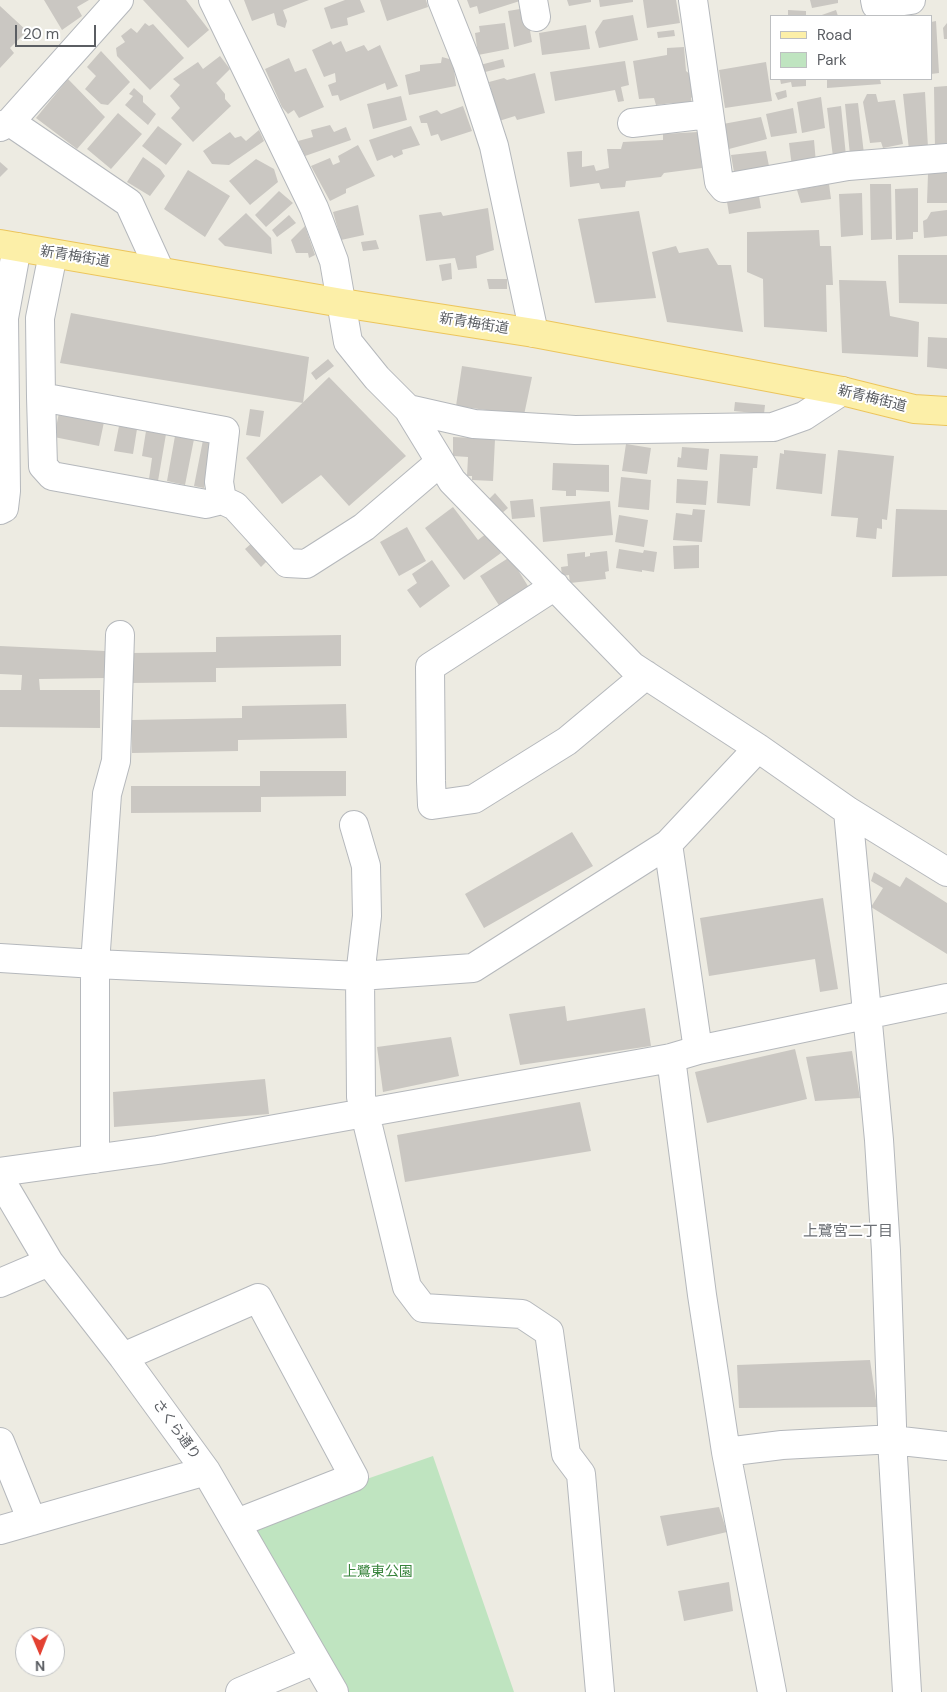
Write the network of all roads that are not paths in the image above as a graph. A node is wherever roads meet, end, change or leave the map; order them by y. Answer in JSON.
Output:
{"nodes":[{"id":1,"x":119,"y":0,"type":"edge"},
{"id":2,"x":214,"y":0,"type":"edge"},
{"id":3,"x":442,"y":0,"type":"edge"},
{"id":4,"x":693,"y":0,"type":"edge"},
{"id":5,"x":875,"y":0,"type":"edge"},
{"id":6,"x":911,"y":0,"type":"edge"},
{"id":7,"x":709,"y":114,"type":"junction"},
{"id":8,"x":632,"y":123,"type":"dead end"},
{"id":9,"x":5,"y":125,"type":"edge"},
{"id":10,"x":947,"y":158,"type":"edge"},
{"id":11,"x":9,"y":246,"type":"edge"},
{"id":12,"x":53,"y":254,"type":"junction"},
{"id":13,"x":160,"y":271,"type":"junction"},
{"id":14,"x":342,"y":303,"type":"junction"},
{"id":15,"x":534,"y":333,"type":"junction"},
{"id":16,"x":842,"y":391,"type":"junction"},
{"id":17,"x":41,"y":397,"type":"junction"},
{"id":18,"x":408,"y":409,"type":"junction"},
{"id":19,"x":947,"y":411,"type":"edge"},
{"id":20,"x":439,"y":462,"type":"junction"},
{"id":21,"x":222,"y":500,"type":"junction"},
{"id":22,"x":0,"y":510,"type":"edge"},
{"id":23,"x":555,"y":586,"type":"junction"},
{"id":24,"x":120,"y":635,"type":"dead end"},
{"id":25,"x":646,"y":675,"type":"junction"},
{"id":26,"x":758,"y":748,"type":"junction"},
{"id":27,"x":848,"y":811,"type":"junction"},
{"id":28,"x":354,"y":825,"type":"dead end"},
{"id":29,"x":668,"y":844,"type":"junction"},
{"id":30,"x":947,"y":872,"type":"edge"},
{"id":31,"x":0,"y":958,"type":"edge"},
{"id":32,"x":95,"y":964,"type":"junction"},
{"id":33,"x":360,"y":976,"type":"junction"},
{"id":34,"x":947,"y":998,"type":"edge"},
{"id":35,"x":866,"y":1015,"type":"junction"},
{"id":36,"x":698,"y":1050,"type":"junction"},
{"id":37,"x":671,"y":1058,"type":"junction"},
{"id":38,"x":365,"y":1113,"type":"junction"},
{"id":39,"x":94,"y":1159,"type":"junction"},
{"id":40,"x":0,"y":1172,"type":"edge"},
{"id":41,"x":0,"y":1179,"type":"edge"},
{"id":42,"x":49,"y":1262,"type":"junction"},
{"id":43,"x":0,"y":1283,"type":"edge"},
{"id":44,"x":123,"y":1357,"type":"junction"},
{"id":45,"x":892,"y":1440,"type":"junction"},
{"id":46,"x":0,"y":1442,"type":"edge"},
{"id":47,"x":947,"y":1446,"type":"edge"},
{"id":48,"x":726,"y":1452,"type":"junction"},
{"id":49,"x":206,"y":1471,"type":"junction"},
{"id":50,"x":32,"y":1521,"type":"junction"},
{"id":51,"x":237,"y":1523,"type":"junction"},
{"id":52,"x":0,"y":1530,"type":"edge"},
{"id":53,"x":315,"y":1660,"type":"junction"},
{"id":54,"x":240,"y":1692,"type":"edge"},
{"id":55,"x":334,"y":1692,"type":"edge"},
{"id":56,"x":600,"y":1692,"type":"edge"},
{"id":57,"x":772,"y":1692,"type":"edge"},
{"id":58,"x":907,"y":1692,"type":"edge"}],
"edges":[{"from":1,"to":9,"type":"street"},
{"from":2,"to":14,"type":"street"},
{"from":3,"to":15,"type":"street"},
{"from":4,"to":7,"type":"street"},
{"from":5,"to":6,"type":"street"},
{"from":7,"to":8,"type":"street"},
{"from":7,"to":10,"type":"street"},
{"from":9,"to":13,"type":"street"},
{"from":11,"to":12,"type":"main road","name":"新青梅街道"},
{"from":11,"to":22,"type":"street"},
{"from":12,"to":13,"type":"main road","name":"新青梅街道"},
{"from":12,"to":17,"type":"street"},
{"from":13,"to":14,"type":"main road","name":"新青梅街道"},
{"from":14,"to":15,"type":"main road","name":"新青梅街道"},
{"from":14,"to":18,"type":"street"},
{"from":15,"to":16,"type":"main road","name":"新青梅街道"},
{"from":16,"to":18,"type":"street"},
{"from":16,"to":19,"type":"main road","name":"新青梅街道"},
{"from":17,"to":21,"type":"street"},
{"from":17,"to":21,"type":"street"},
{"from":18,"to":20,"type":"street"},
{"from":20,"to":21,"type":"street"},
{"from":20,"to":23,"type":"street"},
{"from":23,"to":25,"type":"street"},
{"from":23,"to":25,"type":"street"},
{"from":24,"to":32,"type":"street"},
{"from":25,"to":26,"type":"street"},
{"from":26,"to":27,"type":"street"},
{"from":26,"to":29,"type":"street"},
{"from":27,"to":30,"type":"street"},
{"from":27,"to":35,"type":"street"},
{"from":28,"to":33,"type":"street"},
{"from":29,"to":33,"type":"street"},
{"from":29,"to":36,"type":"street"},
{"from":31,"to":32,"type":"street"},
{"from":32,"to":33,"type":"street"},
{"from":32,"to":39,"type":"street"},
{"from":33,"to":38,"type":"street"},
{"from":34,"to":35,"type":"street"},
{"from":35,"to":36,"type":"street"},
{"from":35,"to":45,"type":"street"},
{"from":36,"to":37,"type":"street"},
{"from":37,"to":38,"type":"street"},
{"from":37,"to":48,"type":"street"},
{"from":38,"to":39,"type":"street"},
{"from":38,"to":56,"type":"street"},
{"from":39,"to":40,"type":"street"},
{"from":41,"to":42,"type":"street","name":"さくら通り"},
{"from":42,"to":43,"type":"street"},
{"from":42,"to":44,"type":"street","name":"さくら通り"},
{"from":44,"to":49,"type":"street","name":"さくら通り"},
{"from":44,"to":51,"type":"street"},
{"from":45,"to":47,"type":"street"},
{"from":45,"to":48,"type":"street"},
{"from":45,"to":58,"type":"street"},
{"from":46,"to":50,"type":"street"},
{"from":48,"to":57,"type":"street"},
{"from":49,"to":50,"type":"street"},
{"from":49,"to":51,"type":"street","name":"さくら通り"},
{"from":50,"to":52,"type":"street"},
{"from":51,"to":53,"type":"street","name":"さくら通り"},
{"from":53,"to":54,"type":"street"},
{"from":53,"to":55,"type":"street","name":"さくら通り"}]}
